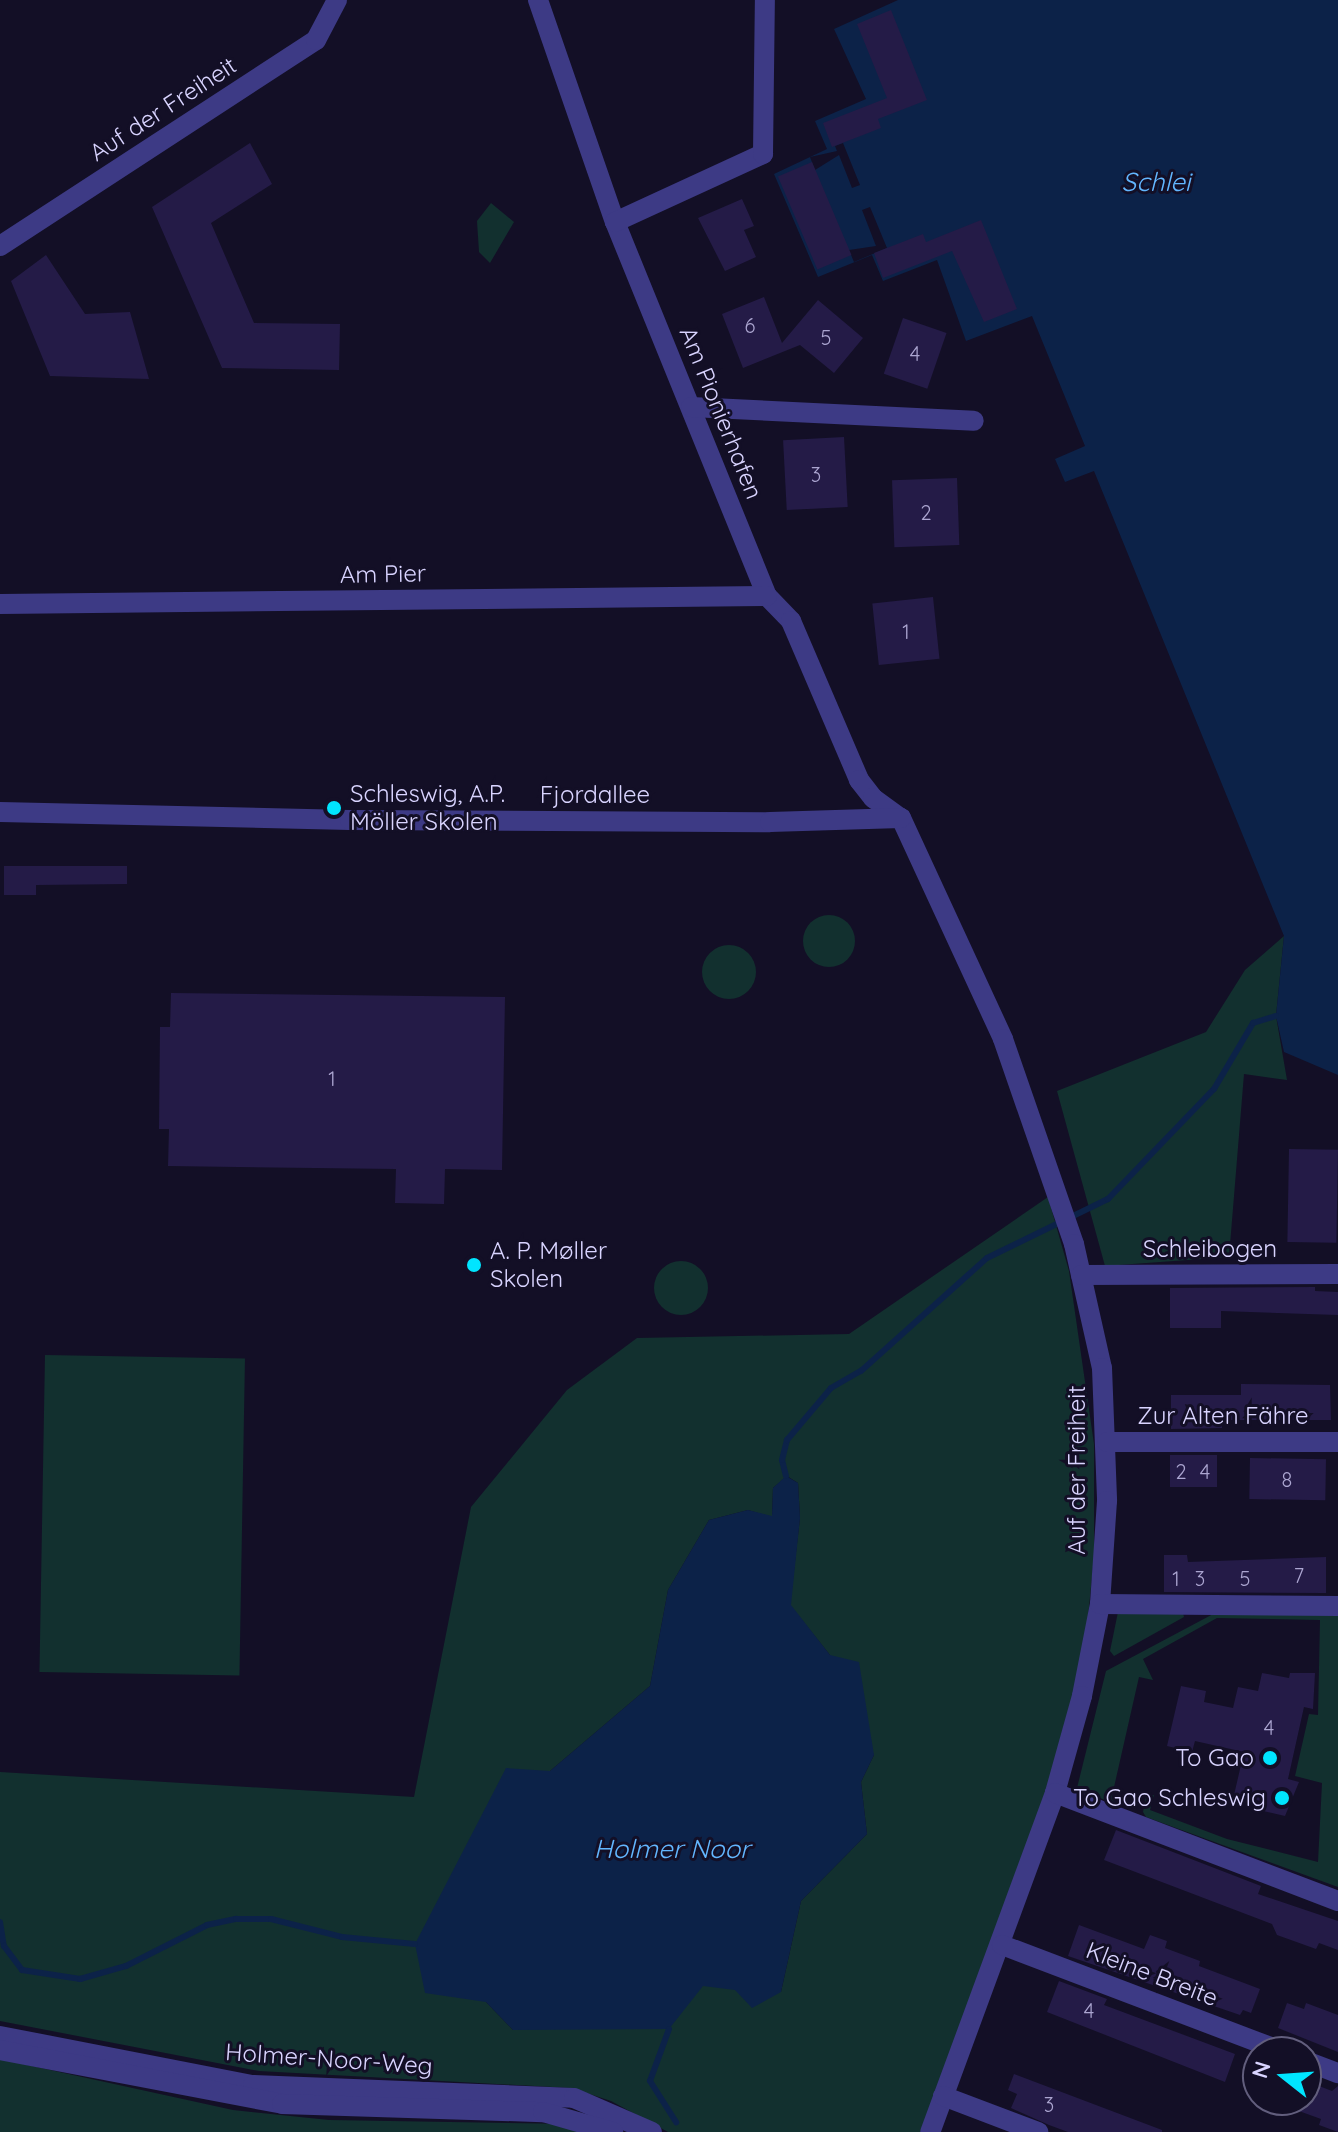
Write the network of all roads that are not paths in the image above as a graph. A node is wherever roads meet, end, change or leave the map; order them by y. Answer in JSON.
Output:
{"nodes":[{"id":1,"x":337,"y":0,"type":"edge"},
{"id":2,"x":538,"y":0,"type":"edge"},
{"id":3,"x":765,"y":0,"type":"edge"},
{"id":4,"x":615,"y":222,"type":"junction"},
{"id":5,"x":0,"y":246,"type":"edge"},
{"id":6,"x":691,"y":407,"type":"junction"},
{"id":7,"x":974,"y":421,"type":"dead end"},
{"id":8,"x":767,"y":596,"type":"junction"},
{"id":9,"x":0,"y":604,"type":"edge"},
{"id":10,"x":0,"y":812,"type":"edge"},
{"id":11,"x":901,"y":818,"type":"junction"},
{"id":12,"x":1338,"y":1274,"type":"edge"},
{"id":13,"x":1081,"y":1275,"type":"junction"},
{"id":14,"x":1107,"y":1442,"type":"junction"},
{"id":15,"x":1338,"y":1442,"type":"edge"},
{"id":16,"x":1100,"y":1604,"type":"junction"},
{"id":17,"x":1338,"y":1606,"type":"edge"},
{"id":18,"x":1055,"y":1793,"type":"junction"},
{"id":19,"x":1338,"y":1901,"type":"edge"},
{"id":20,"x":1002,"y":1945,"type":"junction"},
{"id":21,"x":0,"y":2036,"type":"edge"},
{"id":22,"x":1242,"y":2036,"type":"edge"},
{"id":23,"x":0,"y":2050,"type":"edge"},
{"id":24,"x":943,"y":2096,"type":"junction"},
{"id":25,"x":613,"y":2132,"type":"edge"},
{"id":26,"x":652,"y":2132,"type":"edge"},
{"id":27,"x":930,"y":2132,"type":"edge"},
{"id":28,"x":1038,"y":2132,"type":"edge"}],
"edges":[{"from":1,"to":5,"type":"street","name":"Auf der Freiheit"},
{"from":2,"to":4,"type":"street","name":"Am Pionierhafen"},
{"from":3,"to":4,"type":"street"},
{"from":4,"to":6,"type":"street","name":"Am Pionierhafen"},
{"from":6,"to":7,"type":"street"},
{"from":6,"to":8,"type":"street","name":"Am Pionierhafen"},
{"from":8,"to":9,"type":"street","name":"Am Pier"},
{"from":8,"to":11,"type":"street","name":"Am Pionierhafen"},
{"from":10,"to":11,"type":"street","name":"Fjordallee"},
{"from":11,"to":13,"type":"street","name":"Auf der Freiheit"},
{"from":12,"to":13,"type":"street","name":"Schleibogen"},
{"from":13,"to":14,"type":"street","name":"Auf der Freiheit"},
{"from":14,"to":15,"type":"street","name":"Zur Alten Fähre"},
{"from":14,"to":16,"type":"street","name":"Auf der Freiheit"},
{"from":16,"to":17,"type":"street"},
{"from":16,"to":18,"type":"street","name":"Auf der Freiheit"},
{"from":18,"to":19,"type":"street"},
{"from":18,"to":20,"type":"street","name":"Auf der Freiheit"},
{"from":20,"to":22,"type":"street","name":"Kleine Breite"},
{"from":20,"to":24,"type":"street","name":"Auf der Freiheit"},
{"from":21,"to":26,"type":"street","name":"Holmer-Noor-Weg"},
{"from":23,"to":25,"type":"street","name":"Holmer-Noor-Weg"},
{"from":24,"to":27,"type":"street","name":"Auf der Freiheit"},
{"from":24,"to":28,"type":"street"}]}
